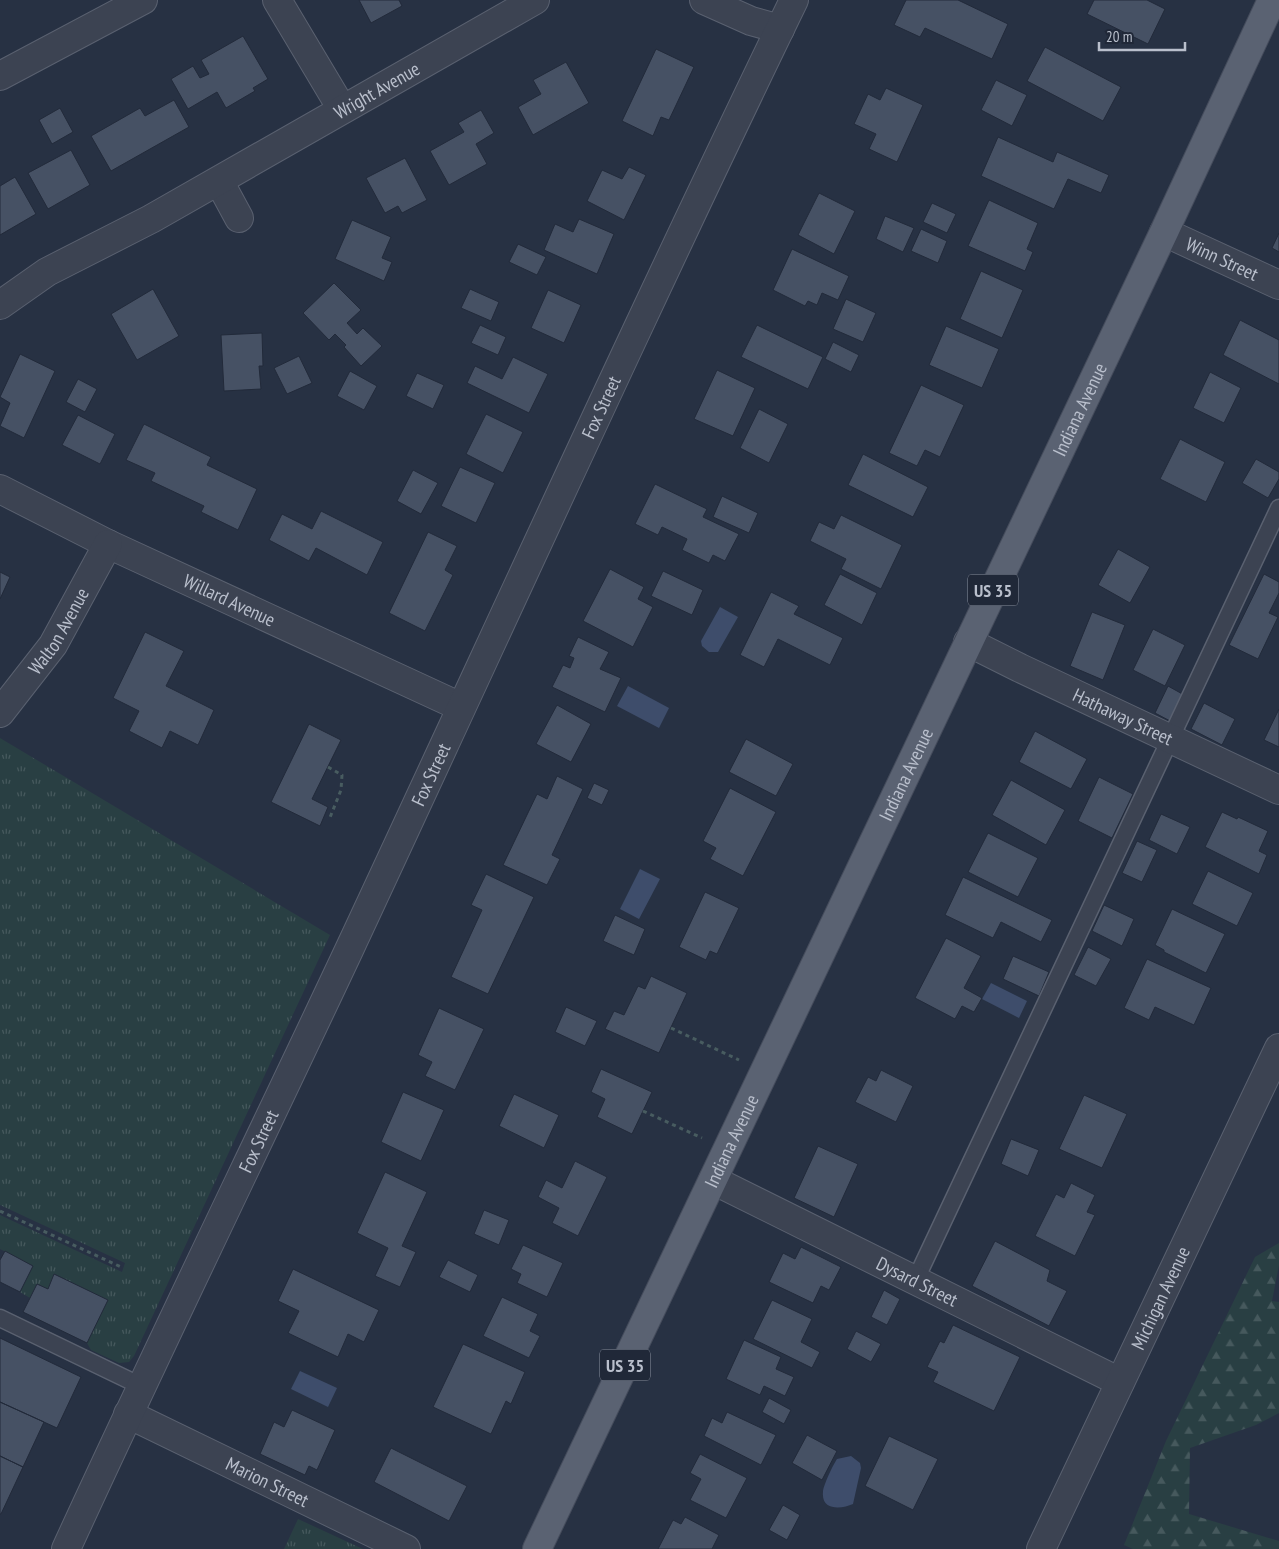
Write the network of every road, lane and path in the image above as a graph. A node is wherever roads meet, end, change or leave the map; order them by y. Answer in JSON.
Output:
{"nodes":[{"id":1,"x":142,"y":0,"type":"edge"},
{"id":2,"x":277,"y":0,"type":"edge"},
{"id":3,"x":535,"y":0,"type":"edge"},
{"id":4,"x":704,"y":0,"type":"edge"},
{"id":5,"x":794,"y":0,"type":"edge"},
{"id":6,"x":1272,"y":0,"type":"edge"},
{"id":7,"x":780,"y":29,"type":"junction"},
{"id":8,"x":0,"y":76,"type":"edge"},
{"id":9,"x":342,"y":109,"type":"junction"},
{"id":10,"x":219,"y":181,"type":"junction"},
{"id":11,"x":239,"y":218,"type":"dead end"},
{"id":12,"x":1164,"y":232,"type":"junction"},
{"id":13,"x":1279,"y":285,"type":"edge"},
{"id":14,"x":0,"y":305,"type":"edge"},
{"id":15,"x":0,"y":489,"type":"edge"},
{"id":16,"x":1279,"y":508,"type":"edge"},
{"id":17,"x":108,"y":544,"type":"junction"},
{"id":18,"x":968,"y":642,"type":"junction"},
{"id":19,"x":462,"y":707,"type":"junction"},
{"id":20,"x":0,"y":713,"type":"edge"},
{"id":21,"x":1171,"y":739,"type":"junction"},
{"id":22,"x":328,"y":767,"type":"dead end"},
{"id":23,"x":1279,"y":790,"type":"edge"},
{"id":24,"x":330,"y":820,"type":"dead end"},
{"id":25,"x":670,"y":1028,"type":"dead end"},
{"id":26,"x":710,"y":1046,"type":"dead end"},
{"id":27,"x":1279,"y":1048,"type":"edge"},
{"id":28,"x":643,"y":1111,"type":"dead end"},
{"id":29,"x":673,"y":1124,"type":"dead end"},
{"id":30,"x":713,"y":1180,"type":"junction"},
{"id":31,"x":0,"y":1211,"type":"edge"},
{"id":32,"x":121,"y":1267,"type":"dead end"},
{"id":33,"x":915,"y":1281,"type":"junction"},
{"id":34,"x":0,"y":1318,"type":"edge"},
{"id":35,"x":1120,"y":1382,"type":"junction"},
{"id":36,"x":141,"y":1386,"type":"junction"},
{"id":37,"x":128,"y":1414,"type":"junction"},
{"id":38,"x":66,"y":1549,"type":"edge"},
{"id":39,"x":406,"y":1549,"type":"edge"},
{"id":40,"x":537,"y":1549,"type":"edge"},
{"id":41,"x":1041,"y":1549,"type":"edge"}],
"edges":[{"from":1,"to":8,"type":"street"},
{"from":2,"to":9,"type":"street"},
{"from":3,"to":9,"type":"street","name":"Wright Avenue"},
{"from":4,"to":7,"type":"street"},
{"from":5,"to":7,"type":"street","name":"Fox Street"},
{"from":6,"to":12,"type":"main road","name":"Indiana Avenue","number":"US 35"},
{"from":7,"to":19,"type":"street","name":"Fox Street"},
{"from":9,"to":10,"type":"street","name":"Wright Avenue"},
{"from":10,"to":11,"type":"street"},
{"from":10,"to":14,"type":"street","name":"Wright Avenue"},
{"from":12,"to":13,"type":"street","name":"Winn Street"},
{"from":12,"to":18,"type":"main road","name":"Indiana Avenue","number":"US 35"},
{"from":15,"to":17,"type":"street","name":"Willard Avenue"},
{"from":16,"to":21,"type":"lane"},
{"from":17,"to":19,"type":"street","name":"Willard Avenue"},
{"from":17,"to":20,"type":"street","name":"Walton Avenue"},
{"from":18,"to":21,"type":"street","name":"Hathaway Street"},
{"from":18,"to":30,"type":"main road","name":"Indiana Avenue","number":"US 35"},
{"from":19,"to":36,"type":"street","name":"Fox Street"},
{"from":21,"to":23,"type":"street","name":"Hathaway Street"},
{"from":21,"to":33,"type":"lane"},
{"from":22,"to":24,"type":"path"},
{"from":25,"to":26,"type":"path"},
{"from":27,"to":35,"type":"street","name":"Michigan Avenue"},
{"from":28,"to":29,"type":"path"},
{"from":30,"to":33,"type":"street","name":"Dysard Street"},
{"from":30,"to":40,"type":"main road","name":"Indiana Avenue","number":"US 35"},
{"from":31,"to":32,"type":"path"},
{"from":33,"to":35,"type":"street","name":"Dysard Street"},
{"from":34,"to":36,"type":"lane"},
{"from":35,"to":41,"type":"street","name":"Michigan Avenue"},
{"from":36,"to":37,"type":"street","name":"Fox Street"},
{"from":37,"to":38,"type":"street","name":"Fox Street"},
{"from":37,"to":39,"type":"street","name":"Marion Street"}]}
